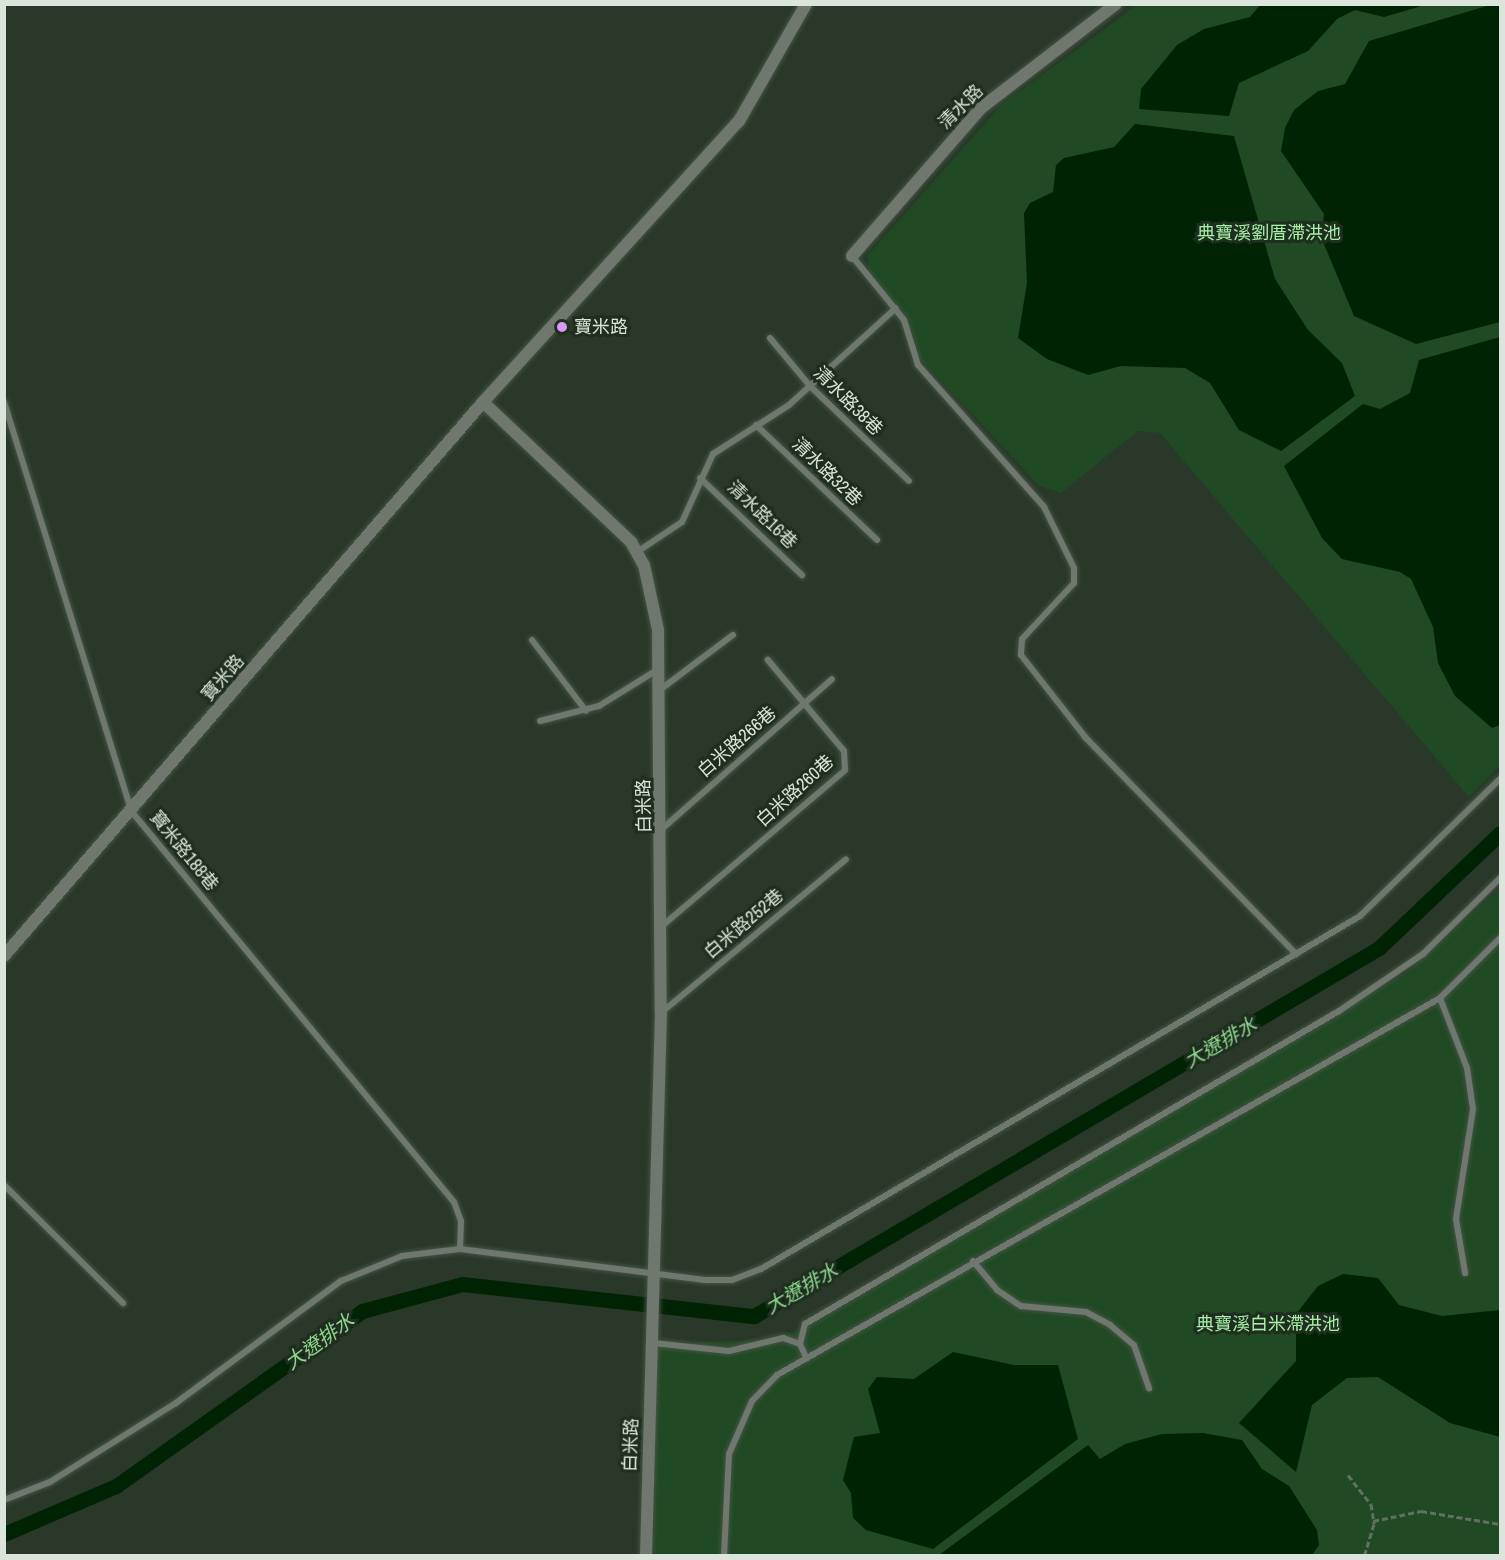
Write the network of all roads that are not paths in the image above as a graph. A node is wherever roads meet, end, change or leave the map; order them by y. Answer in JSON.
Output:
{"nodes":[{"id":1,"x":806,"y":4,"type":"edge"},
{"id":2,"x":1116,"y":4,"type":"edge"},
{"id":3,"x":852,"y":256,"type":"joint"},
{"id":4,"x":896,"y":308,"type":"junction"},
{"id":5,"x":770,"y":338,"type":"dead end"},
{"id":6,"x":810,"y":386,"type":"junction"},
{"id":7,"x":4,"y":402,"type":"edge"},
{"id":8,"x":483,"y":402,"type":"junction"},
{"id":9,"x":756,"y":425,"type":"junction"},
{"id":10,"x":700,"y":478,"type":"junction"},
{"id":11,"x":909,"y":481,"type":"dead end"},
{"id":12,"x":877,"y":540,"type":"dead end"},
{"id":13,"x":637,"y":552,"type":"junction"},
{"id":14,"x":802,"y":575,"type":"dead end"},
{"id":15,"x":733,"y":635,"type":"dead end"},
{"id":16,"x":532,"y":640,"type":"dead end"},
{"id":17,"x":768,"y":660,"type":"dead end"},
{"id":18,"x":660,"y":668,"type":"junction"},
{"id":19,"x":832,"y":679,"type":"dead end"},
{"id":20,"x":661,"y":689,"type":"junction"},
{"id":21,"x":804,"y":704,"type":"junction"},
{"id":22,"x":586,"y":711,"type":"junction"},
{"id":23,"x":540,"y":721,"type":"dead end"},
{"id":24,"x":1500,"y":779,"type":"edge"},
{"id":25,"x":132,"y":812,"type":"junction"},
{"id":26,"x":663,"y":828,"type":"junction"},
{"id":27,"x":846,"y":859,"type":"dead end"},
{"id":28,"x":1500,"y":879,"type":"edge"},
{"id":29,"x":662,"y":926,"type":"junction"},
{"id":30,"x":1500,"y":938,"type":"edge"},
{"id":31,"x":1296,"y":954,"type":"junction"},
{"id":32,"x":4,"y":956,"type":"edge"},
{"id":33,"x":1440,"y":998,"type":"junction"},
{"id":34,"x":661,"y":1012,"type":"junction"},
{"id":35,"x":4,"y":1185,"type":"edge"},
{"id":36,"x":460,"y":1249,"type":"junction"},
{"id":37,"x":973,"y":1261,"type":"junction"},
{"id":38,"x":1465,"y":1273,"type":"dead end"},
{"id":39,"x":657,"y":1276,"type":"junction"},
{"id":40,"x":123,"y":1303,"type":"dead end"},
{"id":41,"x":653,"y":1339,"type":"junction"},
{"id":42,"x":800,"y":1344,"type":"junction"},
{"id":43,"x":805,"y":1355,"type":"junction"},
{"id":44,"x":1149,"y":1388,"type":"dead end"},
{"id":45,"x":4,"y":1500,"type":"edge"},
{"id":46,"x":646,"y":1556,"type":"edge"},
{"id":47,"x":724,"y":1556,"type":"edge"}],
"edges":[{"from":1,"to":8,"type":"street","name":"寶米路"},
{"from":2,"to":3,"type":"street","name":"清水路"},
{"from":3,"to":4,"type":"lane"},
{"from":4,"to":6,"type":"lane"},
{"from":4,"to":31,"type":"lane"},
{"from":5,"to":6,"type":"lane","name":"清水路38巷"},
{"from":6,"to":9,"type":"lane"},
{"from":6,"to":11,"type":"lane","name":"清水路38巷"},
{"from":7,"to":25,"type":"lane","name":"寶米路188巷"},
{"from":8,"to":13,"type":"street","name":"白米路"},
{"from":8,"to":25,"type":"street","name":"寶米路"},
{"from":9,"to":10,"type":"lane"},
{"from":9,"to":12,"type":"lane","name":"清水路32巷"},
{"from":10,"to":13,"type":"lane"},
{"from":10,"to":14,"type":"lane","name":"清水路16巷"},
{"from":13,"to":18,"type":"street","name":"白米路"},
{"from":15,"to":20,"type":"lane"},
{"from":16,"to":22,"type":"lane"},
{"from":17,"to":21,"type":"lane","name":"白米路260巷"},
{"from":18,"to":20,"type":"street","name":"白米路"},
{"from":18,"to":22,"type":"lane"},
{"from":19,"to":21,"type":"lane","name":"白米路266巷"},
{"from":20,"to":26,"type":"street","name":"白米路"},
{"from":21,"to":26,"type":"lane","name":"白米路266巷"},
{"from":21,"to":29,"type":"lane","name":"白米路260巷"},
{"from":22,"to":23,"type":"lane"},
{"from":24,"to":31,"type":"lane"},
{"from":25,"to":32,"type":"street","name":"寶米路"},
{"from":25,"to":36,"type":"lane","name":"寶米路188巷"},
{"from":26,"to":29,"type":"street","name":"白米路"},
{"from":27,"to":34,"type":"lane","name":"白米路252巷"},
{"from":28,"to":42,"type":"lane"},
{"from":29,"to":34,"type":"street","name":"白米路"},
{"from":30,"to":33,"type":"lane"},
{"from":31,"to":39,"type":"lane"},
{"from":33,"to":37,"type":"lane"},
{"from":33,"to":38,"type":"lane"},
{"from":34,"to":39,"type":"street","name":"白米路"},
{"from":35,"to":40,"type":"lane"},
{"from":36,"to":39,"type":"lane"},
{"from":36,"to":45,"type":"lane"},
{"from":37,"to":43,"type":"lane"},
{"from":37,"to":44,"type":"lane"},
{"from":39,"to":41,"type":"street","name":"白米路"},
{"from":41,"to":42,"type":"lane"},
{"from":41,"to":46,"type":"street","name":"白米路"},
{"from":42,"to":43,"type":"lane"},
{"from":43,"to":47,"type":"lane"}]}
